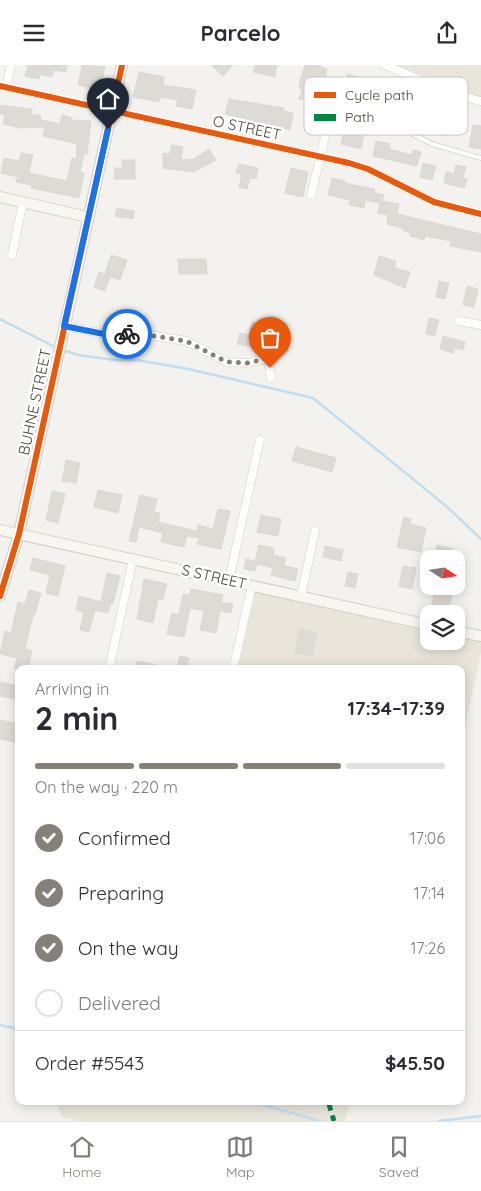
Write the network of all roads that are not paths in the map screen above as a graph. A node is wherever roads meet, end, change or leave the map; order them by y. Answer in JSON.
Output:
{"nodes":[{"id":1,"x":11,"y":65,"type":"edge"},
{"id":2,"x":122,"y":65,"type":"edge"},
{"id":3,"x":385,"y":65,"type":"edge"},
{"id":4,"x":413,"y":77,"type":"edge"},
{"id":5,"x":3,"y":87,"type":"edge"},
{"id":6,"x":468,"y":98,"type":"edge"},
{"id":7,"x":481,"y":101,"type":"edge"},
{"id":8,"x":112,"y":111,"type":"junction"},
{"id":9,"x":327,"y":135,"type":"edge"},
{"id":10,"x":414,"y":135,"type":"edge"},
{"id":11,"x":322,"y":157,"type":"junction"},
{"id":12,"x":481,"y":158,"type":"edge"},
{"id":13,"x":311,"y":195,"type":"dead end"},
{"id":14,"x":0,"y":197,"type":"edge"},
{"id":15,"x":23,"y":202,"type":"junction"},
{"id":16,"x":481,"y":214,"type":"edge"},
{"id":17,"x":88,"y":217,"type":"junction"},
{"id":18,"x":12,"y":255,"type":"dead end"},
{"id":19,"x":273,"y":319,"type":"dead end"},
{"id":20,"x":460,"y":321,"type":"dead end"},
{"id":21,"x":481,"y":325,"type":"edge"},
{"id":22,"x":64,"y":326,"type":"junction"},
{"id":23,"x":288,"y":344,"type":"joint"},
{"id":24,"x":268,"y":358,"type":"junction"},
{"id":25,"x":271,"y":379,"type":"dead end"},
{"id":26,"x":260,"y":440,"type":"dead end"},
{"id":27,"x":0,"y":530,"type":"edge"},
{"id":28,"x":314,"y":531,"type":"dead end"},
{"id":29,"x":19,"y":534,"type":"junction"},
{"id":30,"x":133,"y":559,"type":"junction"},
{"id":31,"x":229,"y":580,"type":"junction"},
{"id":32,"x":252,"y":586,"type":"junction"},
{"id":33,"x":0,"y":596,"type":"edge"},
{"id":34,"x":301,"y":596,"type":"junction"},
{"id":35,"x":420,"y":623,"type":"edge"},
{"id":36,"x":465,"y":633,"type":"edge"},
{"id":37,"x":481,"y":636,"type":"edge"},
{"id":38,"x":110,"y":665,"type":"edge"},
{"id":39,"x":234,"y":665,"type":"edge"}],
"edges":[{"from":1,"to":5,"type":"street"},
{"from":2,"to":8,"type":"street","name":"BUHNE STREET"},
{"from":3,"to":4,"type":"street"},
{"from":5,"to":8,"type":"street","name":"O STREET"},
{"from":6,"to":7,"type":"street"},
{"from":8,"to":11,"type":"street","name":"O STREET"},
{"from":8,"to":17,"type":"street","name":"BUHNE STREET"},
{"from":9,"to":11,"type":"street"},
{"from":10,"to":12,"type":"lane"},
{"from":11,"to":13,"type":"street"},
{"from":11,"to":16,"type":"street","name":"O STREET"},
{"from":14,"to":15,"type":"street"},
{"from":15,"to":17,"type":"street"},
{"from":15,"to":18,"type":"street"},
{"from":17,"to":22,"type":"street","name":"BUHNE STREET"},
{"from":19,"to":23,"type":"lane"},
{"from":20,"to":21,"type":"street"},
{"from":22,"to":24,"type":"street"},
{"from":22,"to":29,"type":"street","name":"BUHNE STREET"},
{"from":23,"to":24,"type":"street"},
{"from":24,"to":25,"type":"street"},
{"from":26,"to":31,"type":"street"},
{"from":27,"to":29,"type":"street","name":"S STREET"},
{"from":28,"to":34,"type":"street"},
{"from":29,"to":30,"type":"street","name":"S STREET"},
{"from":29,"to":33,"type":"street","name":"BUHNE STREET"},
{"from":30,"to":31,"type":"street","name":"S STREET"},
{"from":30,"to":38,"type":"street"},
{"from":31,"to":32,"type":"street","name":"S STREET"},
{"from":32,"to":34,"type":"street","name":"S STREET"},
{"from":32,"to":39,"type":"street"},
{"from":34,"to":35,"type":"street","name":"S STREET"},
{"from":36,"to":37,"type":"street"}]}
